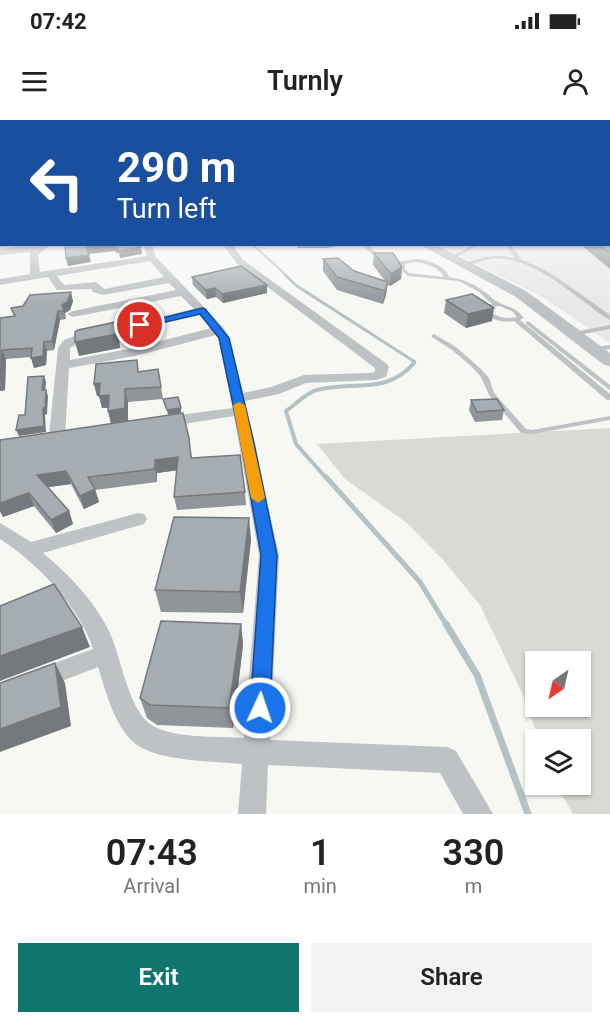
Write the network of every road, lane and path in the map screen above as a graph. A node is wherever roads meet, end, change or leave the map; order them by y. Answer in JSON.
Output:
{"nodes":[{"id":1,"x":45,"y":246,"type":"edge"},
{"id":2,"x":228,"y":246,"type":"edge"},
{"id":3,"x":366,"y":246,"type":"edge"},
{"id":4,"x":427,"y":246,"type":"edge"},
{"id":5,"x":473,"y":246,"type":"edge"},
{"id":6,"x":509,"y":246,"type":"edge"},
{"id":7,"x":150,"y":251,"type":"edge"},
{"id":8,"x":0,"y":252,"type":"edge"},
{"id":9,"x":447,"y":258,"type":"junction"},
{"id":10,"x":520,"y":260,"type":"junction"},
{"id":11,"x":404,"y":263,"type":"junction"},
{"id":12,"x":464,"y":265,"type":"junction"},
{"id":13,"x":51,"y":274,"type":"junction"},
{"id":14,"x":35,"y":276,"type":"junction"},
{"id":15,"x":447,"y":277,"type":"junction"},
{"id":16,"x":0,"y":282,"type":"edge"},
{"id":17,"x":178,"y":286,"type":"junction"},
{"id":18,"x":496,"y":304,"type":"junction"},
{"id":19,"x":202,"y":311,"type":"junction"},
{"id":20,"x":73,"y":314,"type":"dead end"},
{"id":21,"x":610,"y":318,"type":"edge"},
{"id":22,"x":519,"y":319,"type":"junction"},
{"id":23,"x":610,"y":327,"type":"edge"},
{"id":24,"x":219,"y":330,"type":"junction"},
{"id":25,"x":574,"y":334,"type":"junction"},
{"id":26,"x":434,"y":336,"type":"dead end"},
{"id":27,"x":610,"y":347,"type":"edge"},
{"id":28,"x":595,"y":349,"type":"junction"},
{"id":29,"x":610,"y":361,"type":"edge"},
{"id":30,"x":62,"y":365,"type":"junction"},
{"id":31,"x":610,"y":388,"type":"edge"},
{"id":32,"x":610,"y":398,"type":"edge"},
{"id":33,"x":239,"y":404,"type":"junction"},
{"id":34,"x":610,"y":418,"type":"edge"},
{"id":35,"x":147,"y":425,"type":"edge"},
{"id":36,"x":57,"y":436,"type":"edge"},
{"id":37,"x":138,"y":519,"type":"dead end"},
{"id":38,"x":0,"y":530,"type":"edge"},
{"id":39,"x":28,"y":550,"type":"junction"},
{"id":40,"x":106,"y":654,"type":"junction"},
{"id":41,"x":0,"y":694,"type":"edge"},
{"id":42,"x":257,"y":752,"type":"junction"},
{"id":43,"x":252,"y":814,"type":"edge"},
{"id":44,"x":478,"y":814,"type":"edge"}],
"edges":[{"from":1,"to":8,"type":"street"},
{"from":1,"to":14,"type":"street"},
{"from":2,"to":33,"type":"street"},
{"from":3,"to":11,"type":"lane"},
{"from":4,"to":9,"type":"street"},
{"from":5,"to":9,"type":"lane"},
{"from":6,"to":10,"type":"lane"},
{"from":7,"to":13,"type":"street"},
{"from":7,"to":17,"type":"street"},
{"from":9,"to":12,"type":"street"},
{"from":10,"to":12,"type":"lane"},
{"from":10,"to":21,"type":"lane"},
{"from":11,"to":15,"type":"lane"},
{"from":11,"to":15,"type":"lane"},
{"from":12,"to":25,"type":"street"},
{"from":13,"to":14,"type":"street"},
{"from":13,"to":17,"type":"street"},
{"from":14,"to":16,"type":"street"},
{"from":15,"to":18,"type":"lane"},
{"from":17,"to":19,"type":"street"},
{"from":17,"to":20,"type":"street"},
{"from":18,"to":22,"type":"lane"},
{"from":18,"to":22,"type":"lane"},
{"from":19,"to":24,"type":"street"},
{"from":19,"to":30,"type":"street"},
{"from":22,"to":31,"type":"lane"},
{"from":22,"to":32,"type":"lane"},
{"from":23,"to":25,"type":"lane"},
{"from":24,"to":30,"type":"street"},
{"from":24,"to":33,"type":"street"},
{"from":25,"to":28,"type":"street"},
{"from":26,"to":34,"type":"lane"},
{"from":27,"to":28,"type":"lane"},
{"from":28,"to":29,"type":"street"},
{"from":30,"to":36,"type":"street"},
{"from":33,"to":35,"type":"street"},
{"from":33,"to":42,"type":"street"},
{"from":37,"to":39,"type":"street"},
{"from":38,"to":39,"type":"street"},
{"from":39,"to":40,"type":"street"},
{"from":40,"to":41,"type":"street"},
{"from":40,"to":42,"type":"street"},
{"from":42,"to":43,"type":"street"},
{"from":42,"to":44,"type":"street"}]}
